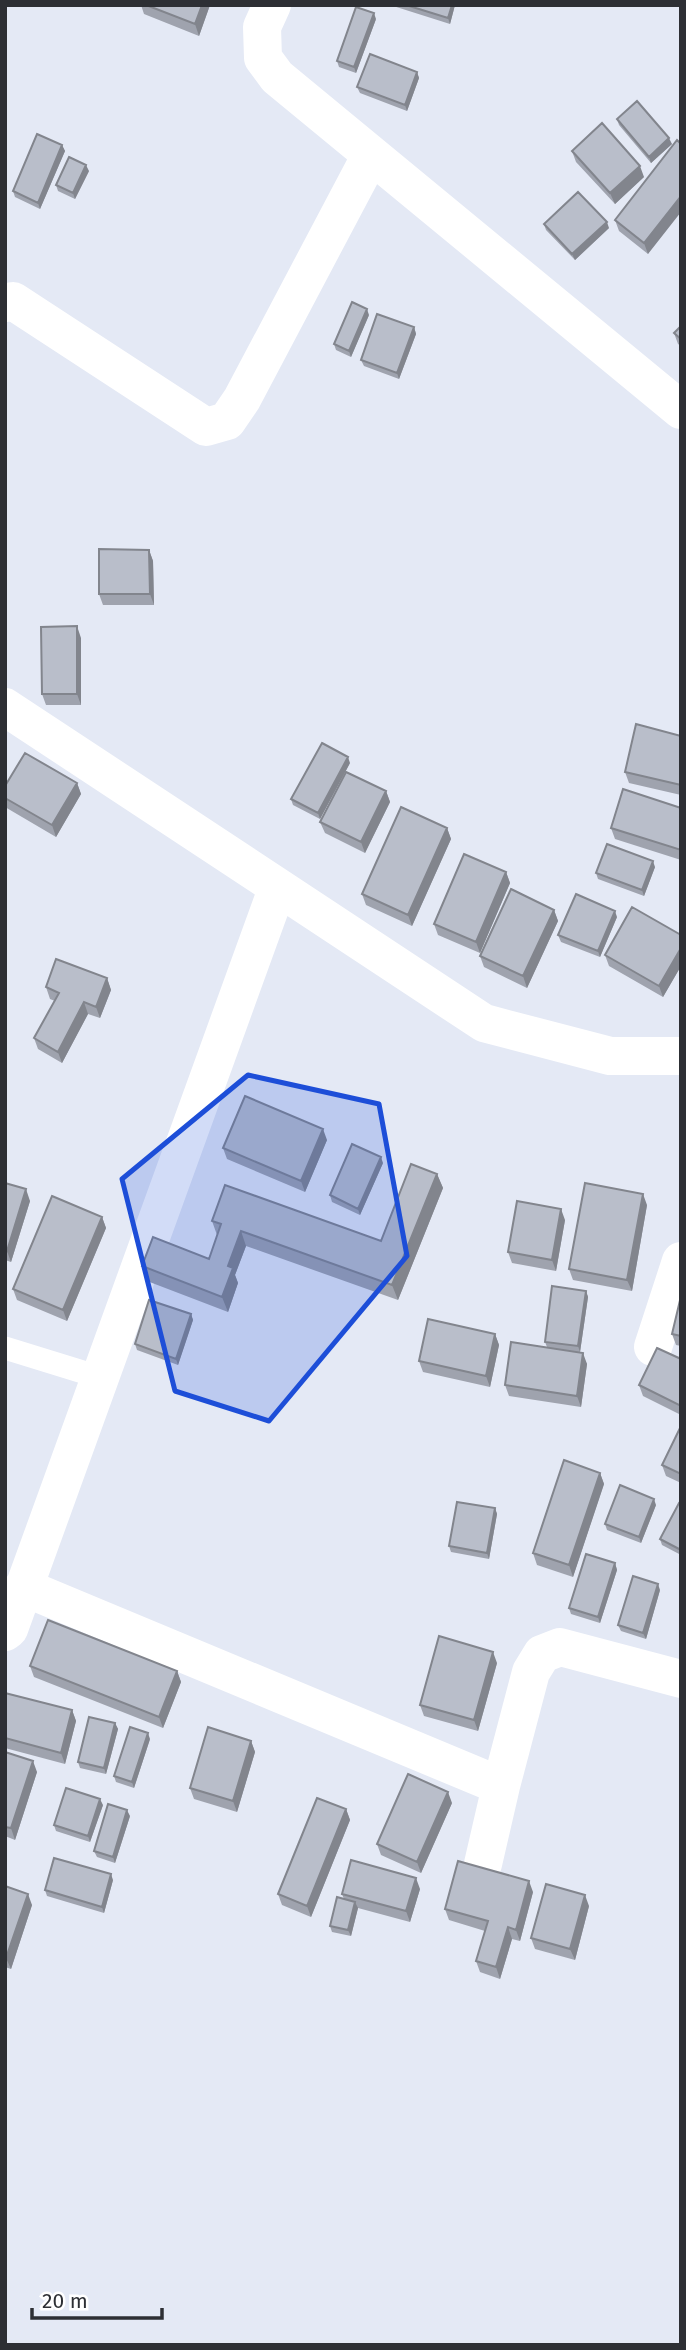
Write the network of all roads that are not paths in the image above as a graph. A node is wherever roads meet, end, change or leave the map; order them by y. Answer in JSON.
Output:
{"nodes":[{"id":1,"x":272,"y":5,"type":"edge"},
{"id":2,"x":371,"y":155,"type":"junction"},
{"id":3,"x":5,"y":303,"type":"edge"},
{"id":4,"x":681,"y":410,"type":"edge"},
{"id":5,"x":5,"y":707,"type":"edge"},
{"id":6,"x":278,"y":889,"type":"junction"},
{"id":7,"x":681,"y":1056,"type":"edge"},
{"id":8,"x":681,"y":1261,"type":"edge"},
{"id":9,"x":653,"y":1347,"type":"dead end"},
{"id":10,"x":5,"y":1348,"type":"edge"},
{"id":11,"x":99,"y":1377,"type":"junction"},
{"id":12,"x":23,"y":1587,"type":"junction"},
{"id":13,"x":5,"y":1632,"type":"edge"},
{"id":14,"x":681,"y":1679,"type":"edge"},
{"id":15,"x":501,"y":1786,"type":"junction"},
{"id":16,"x":483,"y":1864,"type":"dead end"}],
"edges":[{"from":1,"to":2,"type":"street"},
{"from":2,"to":3,"type":"street"},
{"from":2,"to":4,"type":"street"},
{"from":5,"to":6,"type":"street"},
{"from":6,"to":7,"type":"street"},
{"from":6,"to":11,"type":"street"},
{"from":8,"to":9,"type":"street"},
{"from":10,"to":11,"type":"lane"},
{"from":11,"to":12,"type":"street"},
{"from":12,"to":13,"type":"street"},
{"from":12,"to":15,"type":"street"},
{"from":14,"to":15,"type":"street"},
{"from":15,"to":16,"type":"street"}]}
